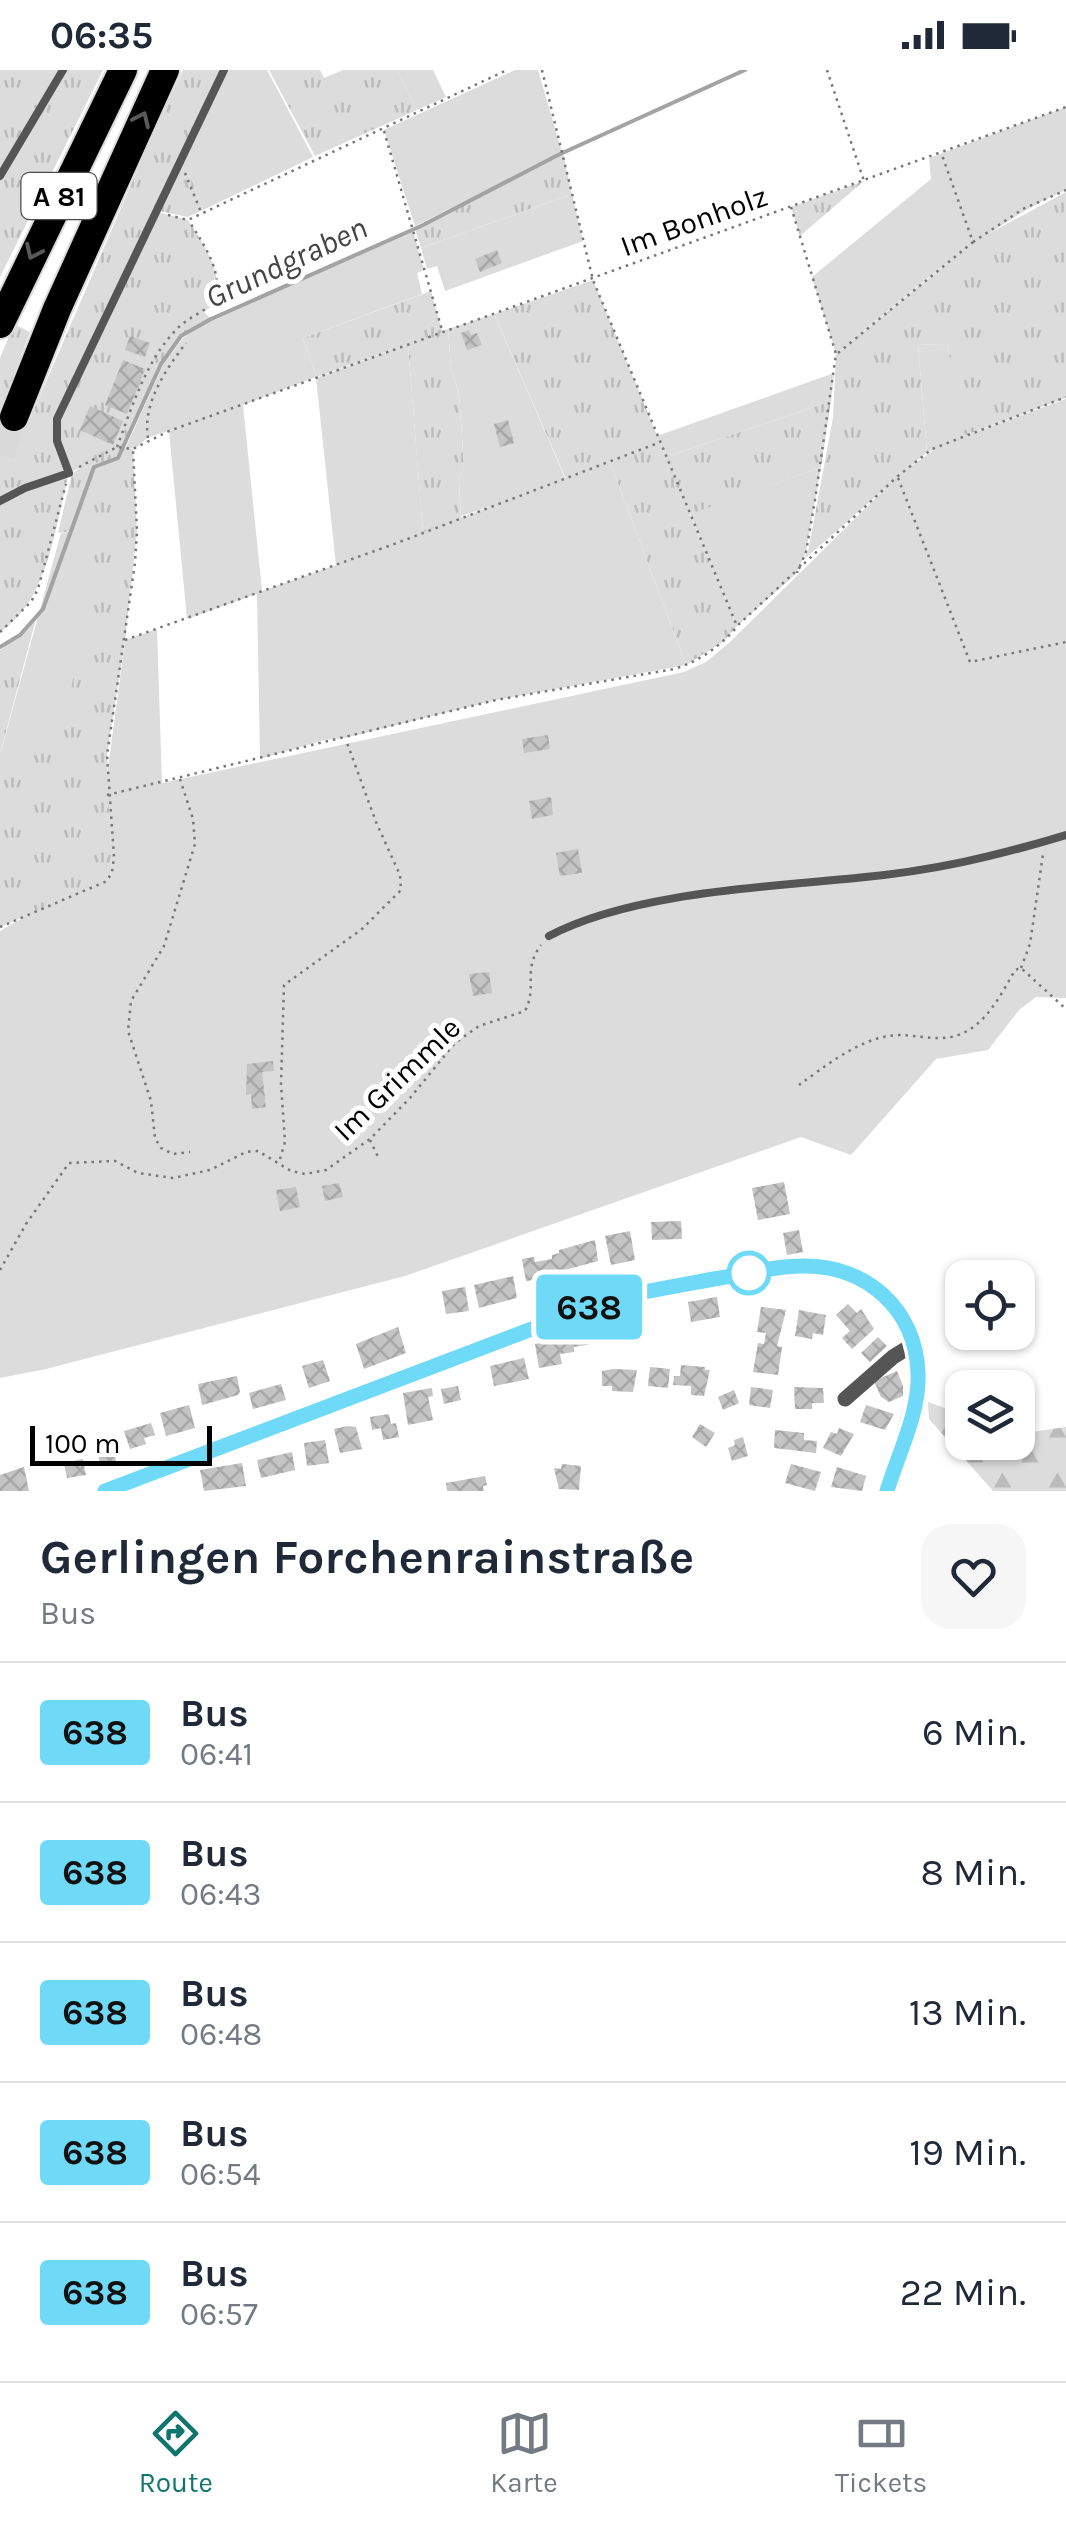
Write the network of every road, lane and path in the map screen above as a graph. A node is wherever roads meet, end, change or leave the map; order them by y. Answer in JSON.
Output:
{"nodes":[{"id":1,"x":63,"y":70,"type":"edge"},
{"id":2,"x":122,"y":70,"type":"edge"},
{"id":3,"x":165,"y":70,"type":"edge"},
{"id":4,"x":224,"y":70,"type":"edge"},
{"id":5,"x":507,"y":70,"type":"edge"},
{"id":6,"x":542,"y":70,"type":"edge"},
{"id":7,"x":828,"y":70,"type":"edge"},
{"id":8,"x":1066,"y":108,"type":"edge"},
{"id":9,"x":383,"y":129,"type":"junction"},
{"id":10,"x":942,"y":153,"type":"junction"},
{"id":11,"x":180,"y":162,"type":"junction"},
{"id":12,"x":0,"y":176,"type":"edge"},
{"id":13,"x":864,"y":182,"type":"junction"},
{"id":14,"x":1066,"y":190,"type":"edge"},
{"id":15,"x":790,"y":207,"type":"junction"},
{"id":16,"x":157,"y":212,"type":"junction"},
{"id":17,"x":202,"y":214,"type":"junction"},
{"id":18,"x":188,"y":220,"type":"junction"},
{"id":19,"x":973,"y":242,"type":"junction"},
{"id":20,"x":593,"y":280,"type":"junction"},
{"id":21,"x":0,"y":324,"type":"edge"},
{"id":22,"x":443,"y":331,"type":"junction"},
{"id":23,"x":186,"y":342,"type":"dead end"},
{"id":24,"x":836,"y":354,"type":"junction"},
{"id":25,"x":1066,"y":397,"type":"edge"},
{"id":26,"x":14,"y":416,"type":"tunnel mouth"},
{"id":27,"x":148,"y":439,"type":"junction"},
{"id":28,"x":660,"y":443,"type":"junction"},
{"id":29,"x":117,"y":447,"type":"junction"},
{"id":30,"x":133,"y":449,"type":"junction"},
{"id":31,"x":69,"y":473,"type":"junction"},
{"id":32,"x":898,"y":476,"type":"junction"},
{"id":33,"x":0,"y":501,"type":"edge"},
{"id":34,"x":796,"y":574,"type":"junction"},
{"id":35,"x":737,"y":626,"type":"junction"},
{"id":36,"x":0,"y":632,"type":"edge"},
{"id":37,"x":125,"y":640,"type":"junction"},
{"id":38,"x":1066,"y":642,"type":"edge"},
{"id":39,"x":345,"y":738,"type":"junction"},
{"id":40,"x":180,"y":778,"type":"junction"},
{"id":41,"x":107,"y":795,"type":"junction"},
{"id":42,"x":1066,"y":836,"type":"edge"},
{"id":43,"x":1044,"y":842,"type":"junction"},
{"id":44,"x":0,"y":927,"type":"edge"},
{"id":45,"x":549,"y":936,"type":"joint"},
{"id":46,"x":1021,"y":968,"type":"junction"},
{"id":47,"x":1066,"y":1009,"type":"edge"},
{"id":48,"x":799,"y":1085,"type":"dead end"},
{"id":49,"x":370,"y":1139,"type":"junction"},
{"id":50,"x":190,"y":1152,"type":"dead end"},
{"id":51,"x":378,"y":1158,"type":"dead end"},
{"id":52,"x":279,"y":1161,"type":"junction"},
{"id":53,"x":0,"y":1270,"type":"edge"},
{"id":54,"x":914,"y":1344,"type":"junction"},
{"id":55,"x":846,"y":1399,"type":"dead end"},
{"id":56,"x":105,"y":1491,"type":"edge"},
{"id":57,"x":887,"y":1491,"type":"edge"}],
"edges":[{"from":1,"to":12,"type":"lane"},
{"from":2,"to":21,"type":"highway","number":"A 81","one_way":true},
{"from":26,"to":3,"type":"highway","number":"A 81","one_way":true},
{"from":4,"to":11,"type":"lane"},
{"from":5,"to":9,"type":"path"},
{"from":6,"to":20,"type":"path"},
{"from":7,"to":13,"type":"path"},
{"from":8,"to":10,"type":"path","name":"Im Bonholz"},
{"from":9,"to":17,"type":"path"},
{"from":9,"to":22,"type":"path"},
{"from":10,"to":13,"type":"path","name":"Im Bonholz"},
{"from":10,"to":19,"type":"path"},
{"from":11,"to":16,"type":"lane"},
{"from":11,"to":17,"type":"path"},
{"from":13,"to":15,"type":"path","name":"Im Bonholz"},
{"from":14,"to":19,"type":"path"},
{"from":15,"to":20,"type":"path","name":"Im Bonholz"},
{"from":15,"to":24,"type":"path"},
{"from":16,"to":18,"type":"path"},
{"from":16,"to":31,"type":"lane"},
{"from":17,"to":18,"type":"path"},
{"from":18,"to":29,"type":"path"},
{"from":19,"to":24,"type":"path"},
{"from":20,"to":22,"type":"path","name":"Im Bonholz"},
{"from":20,"to":28,"type":"path"},
{"from":22,"to":27,"type":"path","name":"Im Bonholz"},
{"from":23,"to":27,"type":"path"},
{"from":24,"to":34,"type":"path"},
{"from":25,"to":32,"type":"path"},
{"from":27,"to":30,"type":"path","name":"Im Bonholz"},
{"from":28,"to":35,"type":"path"},
{"from":28,"to":37,"type":"path"},
{"from":29,"to":30,"type":"path"},
{"from":29,"to":31,"type":"path"},
{"from":30,"to":37,"type":"path"},
{"from":31,"to":33,"type":"lane"},
{"from":31,"to":36,"type":"path"},
{"from":32,"to":34,"type":"path"},
{"from":32,"to":38,"type":"path"},
{"from":34,"to":35,"type":"path"},
{"from":35,"to":39,"type":"path"},
{"from":37,"to":41,"type":"path"},
{"from":39,"to":40,"type":"path"},
{"from":39,"to":52,"type":"path","name":"Im Grimmle"},
{"from":40,"to":41,"type":"path"},
{"from":40,"to":50,"type":"path"},
{"from":41,"to":44,"type":"path"},
{"from":42,"to":43,"type":"lane"},
{"from":43,"to":45,"type":"lane"},
{"from":43,"to":46,"type":"path"},
{"from":45,"to":49,"type":"path","name":"Im Grimmle"},
{"from":46,"to":47,"type":"path"},
{"from":46,"to":48,"type":"path"},
{"from":49,"to":51,"type":"path"},
{"from":49,"to":52,"type":"path","name":"Im Grimmle"},
{"from":52,"to":53,"type":"path","name":"Im Grimmle"},
{"from":54,"to":55,"type":"street"},
{"from":54,"to":56,"type":"street"},
{"from":54,"to":57,"type":"street"}]}
